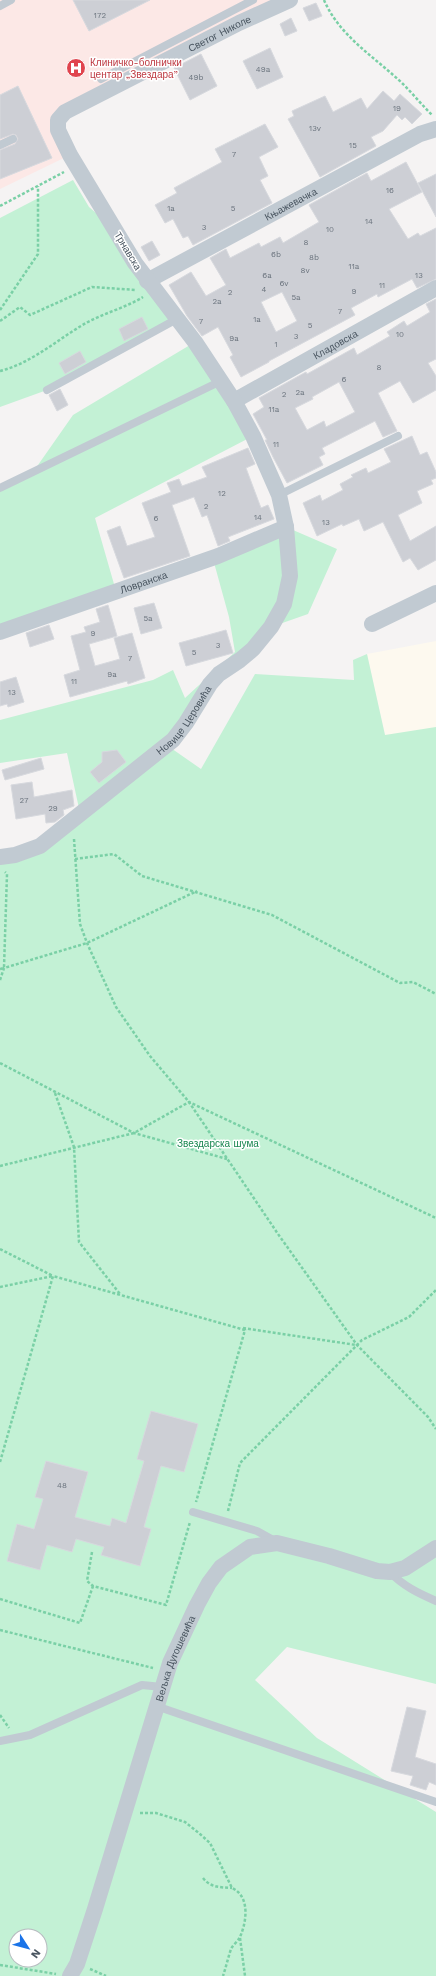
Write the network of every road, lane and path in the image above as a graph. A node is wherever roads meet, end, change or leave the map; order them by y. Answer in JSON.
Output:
{"nodes":[{"id":1,"x":11,"y":0,"type":"edge"},
{"id":2,"x":253,"y":0,"type":"edge"},
{"id":3,"x":290,"y":0,"type":"edge"},
{"id":4,"x":324,"y":0,"type":"edge"},
{"id":5,"x":0,"y":6,"type":"edge"},
{"id":6,"x":101,"y":79,"type":"dead end"},
{"id":7,"x":65,"y":112,"type":"joint"},
{"id":8,"x":435,"y":124,"type":"edge"},
{"id":9,"x":13,"y":139,"type":"dead end"},
{"id":10,"x":0,"y":145,"type":"edge"},
{"id":11,"x":77,"y":165,"type":"junction"},
{"id":12,"x":38,"y":186,"type":"junction"},
{"id":13,"x":0,"y":206,"type":"edge"},
{"id":14,"x":150,"y":286,"type":"junction"},
{"id":15,"x":436,"y":288,"type":"edge"},
{"id":16,"x":0,"y":310,"type":"edge"},
{"id":17,"x":177,"y":319,"type":"junction"},
{"id":18,"x":0,"y":321,"type":"edge"},
{"id":19,"x":0,"y":371,"type":"edge"},
{"id":20,"x":221,"y":381,"type":"junction"},
{"id":21,"x":47,"y":390,"type":"dead end"},
{"id":22,"x":234,"y":401,"type":"junction"},
{"id":23,"x":398,"y":436,"type":"dead end"},
{"id":24,"x":0,"y":488,"type":"edge"},
{"id":25,"x":279,"y":495,"type":"junction"},
{"id":26,"x":286,"y":527,"type":"junction"},
{"id":27,"x":436,"y":593,"type":"edge"},
{"id":28,"x":372,"y":624,"type":"dead end"},
{"id":29,"x":0,"y":632,"type":"edge"},
{"id":30,"x":73,"y":820,"type":"junction"},
{"id":31,"x":75,"y":859,"type":"junction"},
{"id":32,"x":2,"y":864,"type":"edge"},
{"id":33,"x":195,"y":891,"type":"junction"},
{"id":34,"x":87,"y":943,"type":"junction"},
{"id":35,"x":4,"y":968,"type":"junction"},
{"id":36,"x":0,"y":970,"type":"edge"},
{"id":37,"x":0,"y":980,"type":"edge"},
{"id":38,"x":436,"y":994,"type":"edge"},
{"id":39,"x":0,"y":1063,"type":"edge"},
{"id":40,"x":55,"y":1092,"type":"junction"},
{"id":41,"x":189,"y":1102,"type":"junction"},
{"id":42,"x":134,"y":1133,"type":"junction"},
{"id":43,"x":74,"y":1147,"type":"junction"},
{"id":44,"x":228,"y":1160,"type":"junction"},
{"id":45,"x":0,"y":1166,"type":"edge"},
{"id":46,"x":436,"y":1218,"type":"edge"},
{"id":47,"x":0,"y":1249,"type":"edge"},
{"id":48,"x":53,"y":1276,"type":"junction"},
{"id":49,"x":0,"y":1287,"type":"edge"},
{"id":50,"x":436,"y":1290,"type":"edge"},
{"id":51,"x":120,"y":1295,"type":"junction"},
{"id":52,"x":231,"y":1326,"type":"junction"},
{"id":53,"x":357,"y":1345,"type":"junction"},
{"id":54,"x":436,"y":1429,"type":"edge"},
{"id":55,"x":0,"y":1462,"type":"edge"},
{"id":56,"x":193,"y":1512,"type":"junction"},
{"id":57,"x":225,"y":1522,"type":"junction"},
{"id":58,"x":277,"y":1543,"type":"junction"},
{"id":59,"x":436,"y":1548,"type":"edge"},
{"id":60,"x":92,"y":1552,"type":"dead end"},
{"id":61,"x":390,"y":1572,"type":"junction"},
{"id":62,"x":93,"y":1586,"type":"junction"},
{"id":63,"x":0,"y":1599,"type":"edge"},
{"id":64,"x":436,"y":1600,"type":"edge"},
{"id":65,"x":0,"y":1630,"type":"edge"},
{"id":66,"x":167,"y":1671,"type":"junction"},
{"id":67,"x":162,"y":1687,"type":"junction"},
{"id":68,"x":156,"y":1706,"type":"junction"},
{"id":69,"x":0,"y":1741,"type":"edge"},
{"id":70,"x":436,"y":1802,"type":"edge"},
{"id":71,"x":125,"y":1813,"type":"junction"},
{"id":72,"x":203,"y":1878,"type":"dead end"},
{"id":73,"x":232,"y":1888,"type":"junction"},
{"id":74,"x":240,"y":1938,"type":"junction"},
{"id":75,"x":0,"y":1965,"type":"edge"},
{"id":76,"x":70,"y":1976,"type":"edge"},
{"id":77,"x":223,"y":1976,"type":"edge"},
{"id":78,"x":245,"y":1976,"type":"edge"}],
"edges":[{"from":1,"to":5,"type":"lane"},
{"from":2,"to":6,"type":"lane"},
{"from":3,"to":7,"type":"street","name":"Светог Николе"},
{"from":4,"to":8,"type":"path"},
{"from":7,"to":11,"type":"street","name":"Трнавска"},
{"from":8,"to":14,"type":"street","name":"Књажевачка"},
{"from":9,"to":10,"type":"lane"},
{"from":11,"to":12,"type":"path"},
{"from":11,"to":14,"type":"street","name":"Трнавска"},
{"from":12,"to":13,"type":"path"},
{"from":12,"to":16,"type":"path"},
{"from":14,"to":17,"type":"street","name":"Трнавска"},
{"from":14,"to":18,"type":"path"},
{"from":14,"to":19,"type":"path"},
{"from":15,"to":22,"type":"street","name":"Кладовска"},
{"from":17,"to":20,"type":"street","name":"Трнавска"},
{"from":17,"to":21,"type":"lane"},
{"from":20,"to":22,"type":"street","name":"Трнавска"},
{"from":20,"to":24,"type":"lane"},
{"from":22,"to":25,"type":"street","name":"Трнавска"},
{"from":23,"to":25,"type":"lane"},
{"from":25,"to":26,"type":"street","name":"Трнавска"},
{"from":26,"to":29,"type":"street","name":"Ловранска"},
{"from":26,"to":30,"type":"street","name":"Новице Церовића"},
{"from":27,"to":28,"type":"street"},
{"from":30,"to":31,"type":"path"},
{"from":30,"to":32,"type":"street","name":"Новице Церовића"},
{"from":31,"to":33,"type":"path"},
{"from":31,"to":34,"type":"path"},
{"from":32,"to":35,"type":"path"},
{"from":33,"to":34,"type":"path"},
{"from":33,"to":38,"type":"path"},
{"from":34,"to":35,"type":"path"},
{"from":34,"to":41,"type":"path"},
{"from":35,"to":36,"type":"path"},
{"from":35,"to":37,"type":"path"},
{"from":39,"to":40,"type":"path"},
{"from":40,"to":42,"type":"path"},
{"from":40,"to":43,"type":"path"},
{"from":41,"to":42,"type":"path"},
{"from":41,"to":44,"type":"path"},
{"from":41,"to":46,"type":"path"},
{"from":42,"to":43,"type":"path"},
{"from":42,"to":44,"type":"path"},
{"from":43,"to":45,"type":"path"},
{"from":43,"to":51,"type":"path"},
{"from":44,"to":53,"type":"path"},
{"from":47,"to":48,"type":"path"},
{"from":48,"to":49,"type":"path"},
{"from":48,"to":51,"type":"path"},
{"from":48,"to":55,"type":"path"},
{"from":50,"to":53,"type":"path"},
{"from":51,"to":52,"type":"path"},
{"from":52,"to":53,"type":"path"},
{"from":52,"to":56,"type":"path"},
{"from":53,"to":54,"type":"path"},
{"from":53,"to":57,"type":"path"},
{"from":56,"to":57,"type":"lane"},
{"from":56,"to":62,"type":"path"},
{"from":57,"to":58,"type":"lane"},
{"from":58,"to":61,"type":"street","name":"Вељка Дугошевића"},
{"from":58,"to":66,"type":"street","name":"Вељка Дугошевића"},
{"from":59,"to":61,"type":"street","name":"Вељка Дугошевића"},
{"from":60,"to":62,"type":"path"},
{"from":61,"to":64,"type":"lane"},
{"from":62,"to":63,"type":"path"},
{"from":65,"to":66,"type":"path"},
{"from":66,"to":67,"type":"street","name":"Вељка Дугошевића"},
{"from":67,"to":68,"type":"street","name":"Вељка Дугошевића"},
{"from":67,"to":69,"type":"lane"},
{"from":68,"to":70,"type":"lane"},
{"from":68,"to":71,"type":"street","name":"Вељка Дугошевића"},
{"from":71,"to":73,"type":"path"},
{"from":71,"to":76,"type":"street","name":"Вељка Дугошевића"},
{"from":72,"to":73,"type":"path"},
{"from":73,"to":74,"type":"path"},
{"from":74,"to":77,"type":"path"},
{"from":74,"to":78,"type":"path"},
{"from":75,"to":76,"type":"path"}]}
